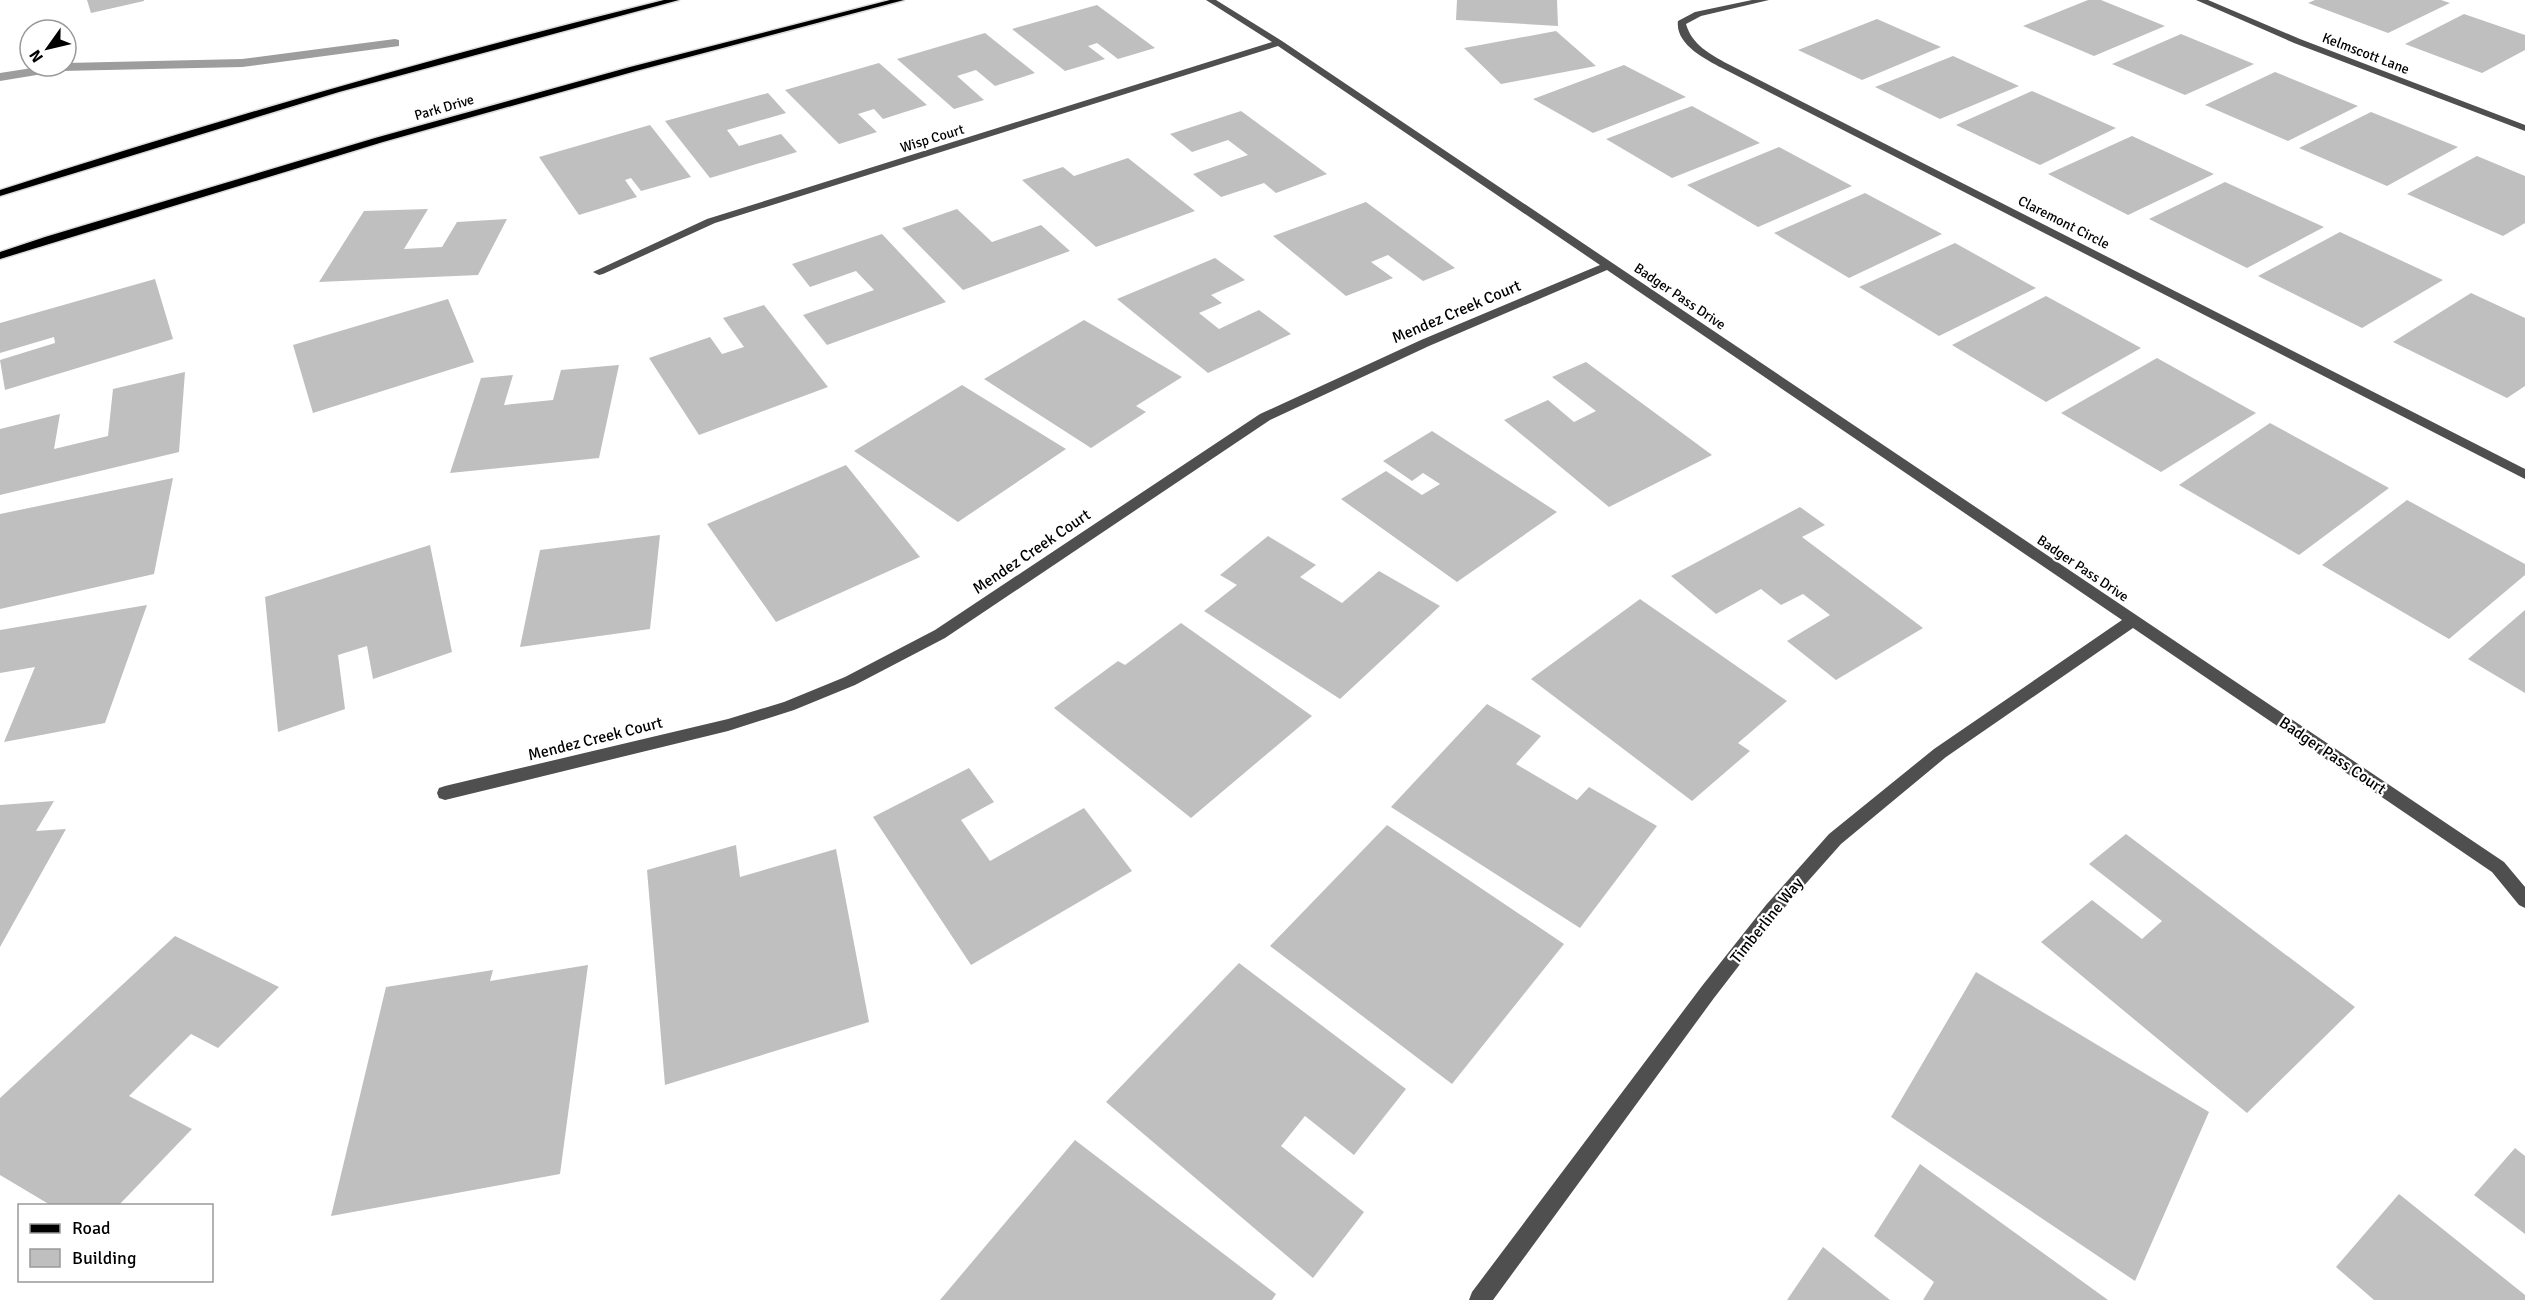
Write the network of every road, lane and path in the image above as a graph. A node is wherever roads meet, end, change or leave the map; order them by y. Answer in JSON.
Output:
{"nodes":[{"id":1,"x":675,"y":0,"type":"edge"},
{"id":2,"x":900,"y":0,"type":"edge"},
{"id":3,"x":1210,"y":0,"type":"edge"},
{"id":4,"x":1766,"y":0,"type":"edge"},
{"id":5,"x":2200,"y":0,"type":"edge"},
{"id":6,"x":1279,"y":43,"type":"junction"},
{"id":7,"x":2525,"y":128,"type":"edge"},
{"id":8,"x":0,"y":193,"type":"edge"},
{"id":9,"x":0,"y":256,"type":"edge"},
{"id":10,"x":1608,"y":266,"type":"junction"},
{"id":11,"x":599,"y":272,"type":"dead end"},
{"id":12,"x":2525,"y":475,"type":"edge"},
{"id":13,"x":2133,"y":620,"type":"junction"},
{"id":14,"x":445,"y":793,"type":"dead end"},
{"id":15,"x":2498,"y":867,"type":"junction"},
{"id":16,"x":2525,"y":885,"type":"edge"},
{"id":17,"x":2525,"y":900,"type":"edge"},
{"id":18,"x":1480,"y":1300,"type":"edge"}],
"edges":[{"from":1,"to":8,"type":"main road"},
{"from":2,"to":9,"type":"main road","name":"Park Drive"},
{"from":3,"to":6,"type":"street","name":"Badger Pass Drive"},
{"from":4,"to":12,"type":"street","name":"Claremont Circle"},
{"from":5,"to":7,"type":"street","name":"Kelmscott Lane"},
{"from":6,"to":10,"type":"street","name":"Badger Pass Drive"},
{"from":6,"to":11,"type":"street","name":"Wisp Court"},
{"from":10,"to":13,"type":"street","name":"Badger Pass Drive"},
{"from":10,"to":14,"type":"street","name":"Mendez Creek Court"},
{"from":13,"to":15,"type":"street","name":"Badger Pass Court"},
{"from":13,"to":18,"type":"street","name":"Timberline Way"},
{"from":15,"to":16,"type":"street"},
{"from":15,"to":17,"type":"street","name":"Badger Pass Court"}]}
